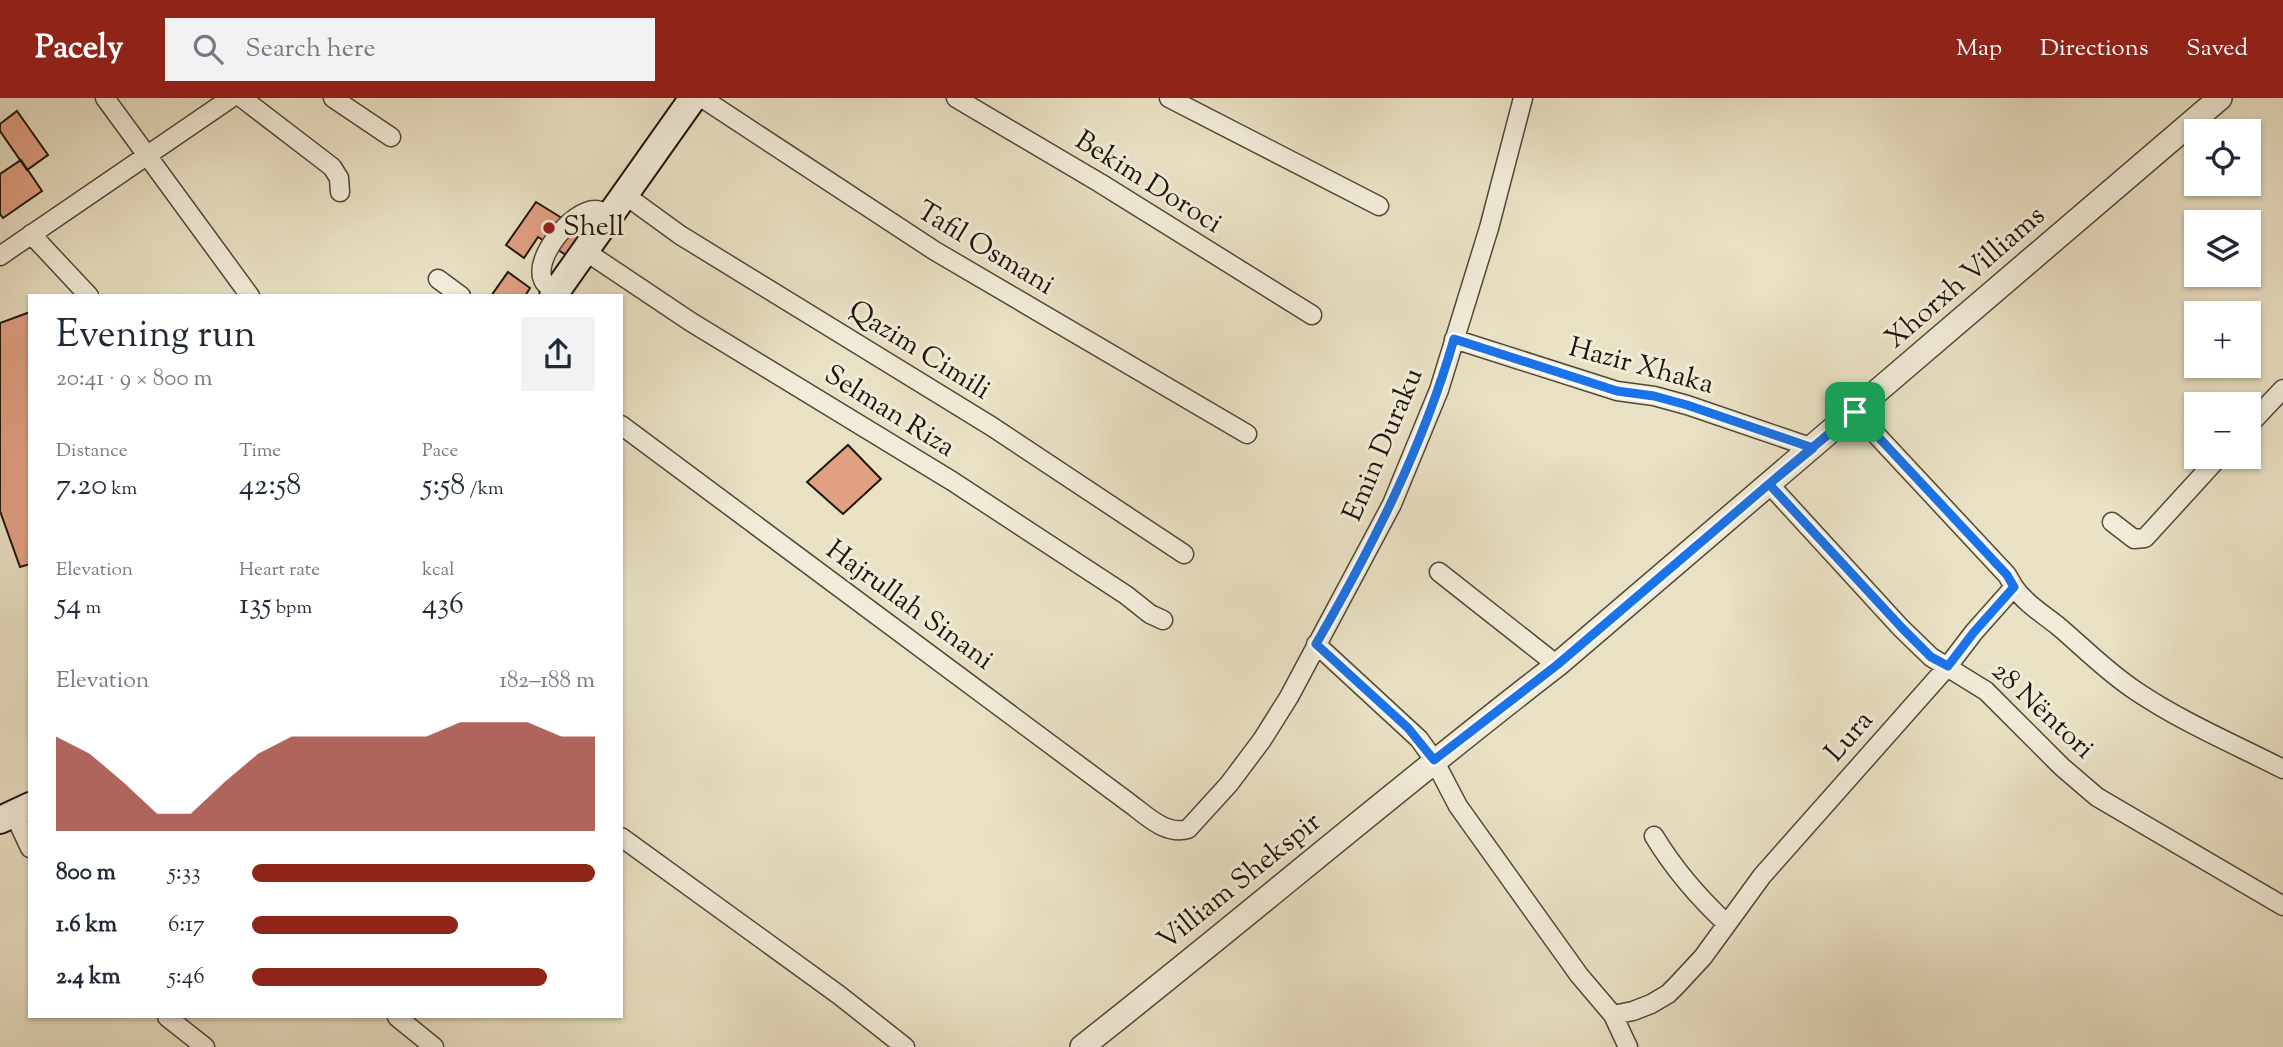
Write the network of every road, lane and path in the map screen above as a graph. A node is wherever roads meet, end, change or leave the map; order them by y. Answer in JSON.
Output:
{"nodes":[{"id":1,"x":105,"y":98,"type":"edge"},
{"id":2,"x":232,"y":98,"type":"edge"},
{"id":3,"x":242,"y":98,"type":"edge"},
{"id":4,"x":333,"y":98,"type":"edge"},
{"id":5,"x":694,"y":98,"type":"edge"},
{"id":6,"x":702,"y":98,"type":"edge"},
{"id":7,"x":956,"y":98,"type":"edge"},
{"id":8,"x":1169,"y":98,"type":"edge"},
{"id":9,"x":1185,"y":98,"type":"edge"},
{"id":10,"x":1523,"y":98,"type":"edge"},
{"id":11,"x":2220,"y":98,"type":"edge"},
{"id":12,"x":391,"y":137,"type":"dead end"},
{"id":13,"x":148,"y":154,"type":"junction"},
{"id":14,"x":1346,"y":178,"type":"dead end"},
{"id":15,"x":340,"y":192,"type":"dead end"},
{"id":16,"x":618,"y":206,"type":"junction"},
{"id":17,"x":1379,"y":206,"type":"dead end"},
{"id":18,"x":32,"y":234,"type":"junction"},
{"id":19,"x":585,"y":251,"type":"junction"},
{"id":20,"x":0,"y":256,"type":"edge"},
{"id":21,"x":438,"y":279,"type":"dead end"},
{"id":22,"x":87,"y":294,"type":"edge"},
{"id":23,"x":249,"y":294,"type":"edge"},
{"id":24,"x":458,"y":294,"type":"edge"},
{"id":25,"x":554,"y":294,"type":"edge"},
{"id":26,"x":1312,"y":315,"type":"dead end"},
{"id":27,"x":1454,"y":339,"type":"junction"},
{"id":28,"x":2283,"y":388,"type":"edge"},
{"id":29,"x":1855,"y":412,"type":"junction"},
{"id":30,"x":2261,"y":412,"type":"edge"},
{"id":31,"x":623,"y":426,"type":"edge"},
{"id":32,"x":1247,"y":434,"type":"dead end"},
{"id":33,"x":1813,"y":448,"type":"junction"},
{"id":34,"x":2208,"y":469,"type":"edge"},
{"id":35,"x":1769,"y":484,"type":"junction"},
{"id":36,"x":2112,"y":522,"type":"dead end"},
{"id":37,"x":1184,"y":554,"type":"dead end"},
{"id":38,"x":1439,"y":572,"type":"dead end"},
{"id":39,"x":2014,"y":587,"type":"junction"},
{"id":40,"x":1163,"y":620,"type":"dead end"},
{"id":41,"x":1316,"y":644,"type":"junction"},
{"id":42,"x":1557,"y":665,"type":"junction"},
{"id":43,"x":1948,"y":666,"type":"junction"},
{"id":44,"x":1434,"y":760,"type":"junction"},
{"id":45,"x":2283,"y":769,"type":"edge"},
{"id":46,"x":15,"y":814,"type":"edge"},
{"id":47,"x":1166,"y":829,"type":"joint"},
{"id":48,"x":1654,"y":836,"type":"dead end"},
{"id":49,"x":623,"y":838,"type":"edge"},
{"id":50,"x":28,"y":843,"type":"edge"},
{"id":51,"x":2283,"y":905,"type":"edge"},
{"id":52,"x":1727,"y":925,"type":"junction"},
{"id":53,"x":1613,"y":1015,"type":"junction"},
{"id":54,"x":168,"y":1018,"type":"edge"},
{"id":55,"x":398,"y":1018,"type":"edge"},
{"id":56,"x":205,"y":1047,"type":"edge"},
{"id":57,"x":434,"y":1047,"type":"edge"},
{"id":58,"x":905,"y":1047,"type":"edge"},
{"id":59,"x":1082,"y":1047,"type":"edge"},
{"id":60,"x":1628,"y":1047,"type":"edge"}],
"edges":[{"from":1,"to":13,"type":"street"},
{"from":2,"to":13,"type":"street"},
{"from":3,"to":15,"type":"street"},
{"from":4,"to":12,"type":"street"},
{"from":5,"to":16,"type":"main road"},
{"from":6,"to":32,"type":"street","name":"Tafil Osmani"},
{"from":7,"to":26,"type":"street","name":"Bekim Doroci"},
{"from":8,"to":17,"type":"street"},
{"from":9,"to":14,"type":"street"},
{"from":10,"to":27,"type":"street","name":"Emin Duraku"},
{"from":11,"to":29,"type":"street","name":"Xhorxh Villiams"},
{"from":13,"to":18,"type":"street"},
{"from":13,"to":23,"type":"street"},
{"from":16,"to":19,"type":"main road"},
{"from":16,"to":25,"type":"street"},
{"from":16,"to":37,"type":"street","name":"Qazim Cimili"},
{"from":18,"to":20,"type":"street"},
{"from":18,"to":22,"type":"street"},
{"from":19,"to":25,"type":"main road"},
{"from":19,"to":40,"type":"street","name":"Selman Riza"},
{"from":21,"to":24,"type":"street"},
{"from":27,"to":33,"type":"street","name":"Hazir Xhaka"},
{"from":27,"to":41,"type":"street","name":"Emin Duraku"},
{"from":28,"to":30,"type":"street"},
{"from":29,"to":33,"type":"street","name":"Xhorxh Villiams"},
{"from":29,"to":39,"type":"street"},
{"from":31,"to":47,"type":"street","name":"Hajrullah Sinani"},
{"from":33,"to":35,"type":"street","name":"Xhorxh Villiams"},
{"from":34,"to":36,"type":"street"},
{"from":35,"to":42,"type":"street","name":"Xhorxh Villiams"},
{"from":35,"to":43,"type":"street","name":"28 Nëntori"},
{"from":38,"to":42,"type":"street"},
{"from":39,"to":43,"type":"street","name":"Lura"},
{"from":39,"to":45,"type":"street"},
{"from":41,"to":44,"type":"street"},
{"from":41,"to":47,"type":"street","name":"Emin Duraku"},
{"from":42,"to":44,"type":"street","name":"Xhorxh Villiams"},
{"from":43,"to":51,"type":"street","name":"28 Nëntori"},
{"from":43,"to":52,"type":"street","name":"Lura"},
{"from":44,"to":53,"type":"street"},
{"from":44,"to":59,"type":"street","name":"Villiam Shekspir"},
{"from":46,"to":50,"type":"street"},
{"from":48,"to":52,"type":"street"},
{"from":49,"to":58,"type":"street"},
{"from":52,"to":53,"type":"street","name":"Lura"},
{"from":53,"to":60,"type":"street"},
{"from":54,"to":56,"type":"street"},
{"from":55,"to":57,"type":"street"}]}
